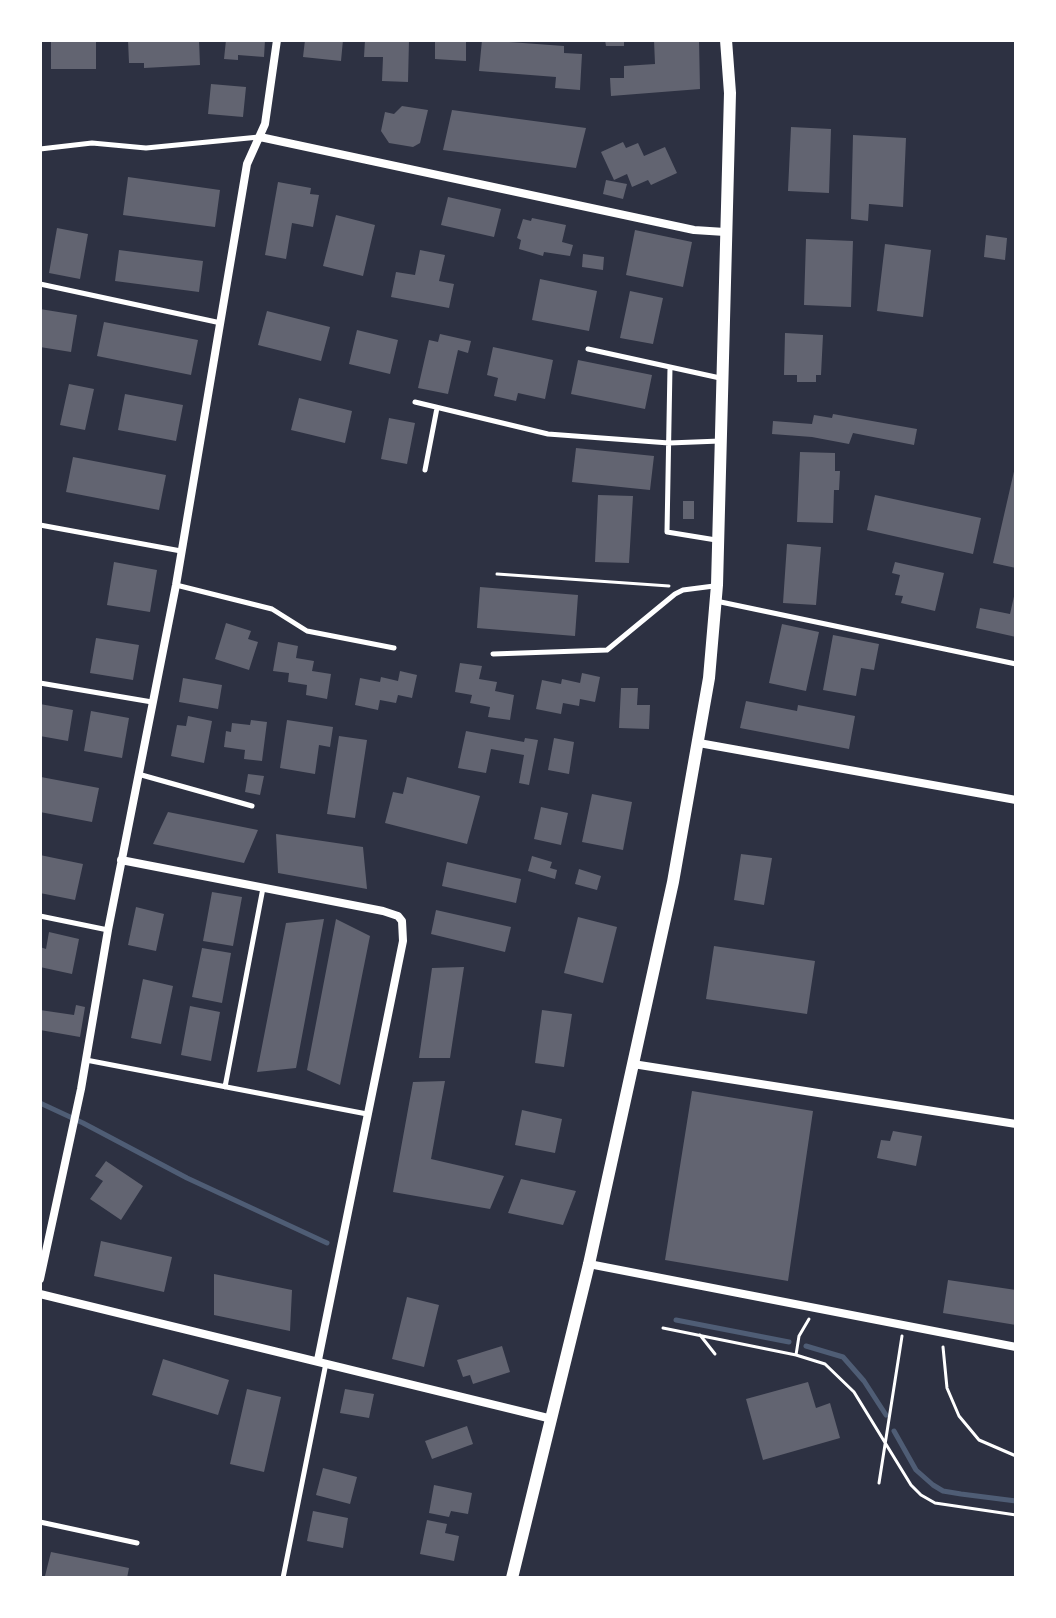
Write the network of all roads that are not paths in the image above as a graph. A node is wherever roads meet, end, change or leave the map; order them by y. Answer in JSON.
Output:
{"nodes":[{"id":1,"x":277,"y":40,"type":"edge"},
{"id":2,"x":726,"y":40,"type":"edge"},
{"id":3,"x":260,"y":137,"type":"junction"},
{"id":4,"x":40,"y":149,"type":"edge"},
{"id":5,"x":725,"y":232,"type":"junction"},
{"id":6,"x":40,"y":284,"type":"edge"},
{"id":7,"x":221,"y":323,"type":"junction"},
{"id":8,"x":588,"y":349,"type":"dead end"},
{"id":9,"x":670,"y":367,"type":"junction"},
{"id":10,"x":721,"y":379,"type":"junction"},
{"id":11,"x":415,"y":402,"type":"dead end"},
{"id":12,"x":437,"y":408,"type":"junction"},
{"id":13,"x":721,"y":441,"type":"junction"},
{"id":14,"x":669,"y":443,"type":"junction"},
{"id":15,"x":425,"y":470,"type":"dead end"},
{"id":16,"x":40,"y":525,"type":"edge"},
{"id":17,"x":717,"y":540,"type":"junction"},
{"id":18,"x":181,"y":551,"type":"junction"},
{"id":19,"x":176,"y":585,"type":"junction"},
{"id":20,"x":717,"y":585,"type":"junction"},
{"id":21,"x":716,"y":601,"type":"junction"},
{"id":22,"x":394,"y":648,"type":"dead end"},
{"id":23,"x":493,"y":654,"type":"dead end"},
{"id":24,"x":1016,"y":664,"type":"edge"},
{"id":25,"x":40,"y":683,"type":"edge"},
{"id":26,"x":152,"y":702,"type":"junction"},
{"id":27,"x":699,"y":743,"type":"junction"},
{"id":28,"x":138,"y":774,"type":"junction"},
{"id":29,"x":1016,"y":800,"type":"edge"},
{"id":30,"x":252,"y":806,"type":"dead end"},
{"id":31,"x":121,"y":860,"type":"junction"},
{"id":32,"x":263,"y":888,"type":"junction"},
{"id":33,"x":40,"y":916,"type":"edge"},
{"id":34,"x":108,"y":930,"type":"junction"},
{"id":35,"x":86,"y":1060,"type":"junction"},
{"id":36,"x":633,"y":1064,"type":"junction"},
{"id":37,"x":225,"y":1087,"type":"junction"},
{"id":38,"x":367,"y":1114,"type":"junction"},
{"id":39,"x":1016,"y":1124,"type":"edge"},
{"id":40,"x":589,"y":1264,"type":"junction"},
{"id":41,"x":40,"y":1279,"type":"edge"},
{"id":42,"x":40,"y":1294,"type":"edge"},
{"id":43,"x":1016,"y":1347,"type":"edge"},
{"id":44,"x":322,"y":1361,"type":"junction"},
{"id":45,"x":552,"y":1419,"type":"junction"},
{"id":46,"x":40,"y":1522,"type":"edge"},
{"id":47,"x":137,"y":1543,"type":"dead end"},
{"id":48,"x":283,"y":1578,"type":"edge"},
{"id":49,"x":512,"y":1578,"type":"edge"}],
"edges":[{"from":1,"to":3,"type":"street"},
{"from":2,"to":5,"type":"street"},
{"from":3,"to":4,"type":"lane"},
{"from":3,"to":5,"type":"street"},
{"from":3,"to":7,"type":"street"},
{"from":5,"to":10,"type":"street"},
{"from":6,"to":7,"type":"lane"},
{"from":7,"to":18,"type":"street"},
{"from":8,"to":9,"type":"lane"},
{"from":9,"to":10,"type":"lane"},
{"from":9,"to":14,"type":"lane"},
{"from":10,"to":13,"type":"street"},
{"from":11,"to":12,"type":"lane"},
{"from":12,"to":14,"type":"lane"},
{"from":12,"to":15,"type":"lane"},
{"from":13,"to":14,"type":"lane"},
{"from":13,"to":17,"type":"street"},
{"from":14,"to":17,"type":"lane"},
{"from":16,"to":18,"type":"lane"},
{"from":17,"to":20,"type":"street"},
{"from":18,"to":19,"type":"street"},
{"from":19,"to":22,"type":"lane"},
{"from":19,"to":26,"type":"street"},
{"from":20,"to":21,"type":"street"},
{"from":20,"to":23,"type":"lane"},
{"from":21,"to":24,"type":"lane"},
{"from":21,"to":27,"type":"street"},
{"from":25,"to":26,"type":"lane"},
{"from":26,"to":28,"type":"street"},
{"from":27,"to":29,"type":"street"},
{"from":27,"to":36,"type":"street"},
{"from":28,"to":30,"type":"lane"},
{"from":28,"to":31,"type":"street"},
{"from":31,"to":32,"type":"street"},
{"from":31,"to":34,"type":"street"},
{"from":32,"to":37,"type":"lane"},
{"from":32,"to":38,"type":"street"},
{"from":33,"to":34,"type":"lane"},
{"from":34,"to":35,"type":"street"},
{"from":35,"to":37,"type":"lane"},
{"from":35,"to":41,"type":"street"},
{"from":36,"to":39,"type":"street"},
{"from":36,"to":40,"type":"street"},
{"from":37,"to":38,"type":"lane"},
{"from":38,"to":44,"type":"street"},
{"from":40,"to":43,"type":"street"},
{"from":40,"to":45,"type":"street"},
{"from":42,"to":44,"type":"street"},
{"from":44,"to":45,"type":"street"},
{"from":44,"to":48,"type":"lane"},
{"from":45,"to":49,"type":"street"},
{"from":46,"to":47,"type":"lane"}]}
